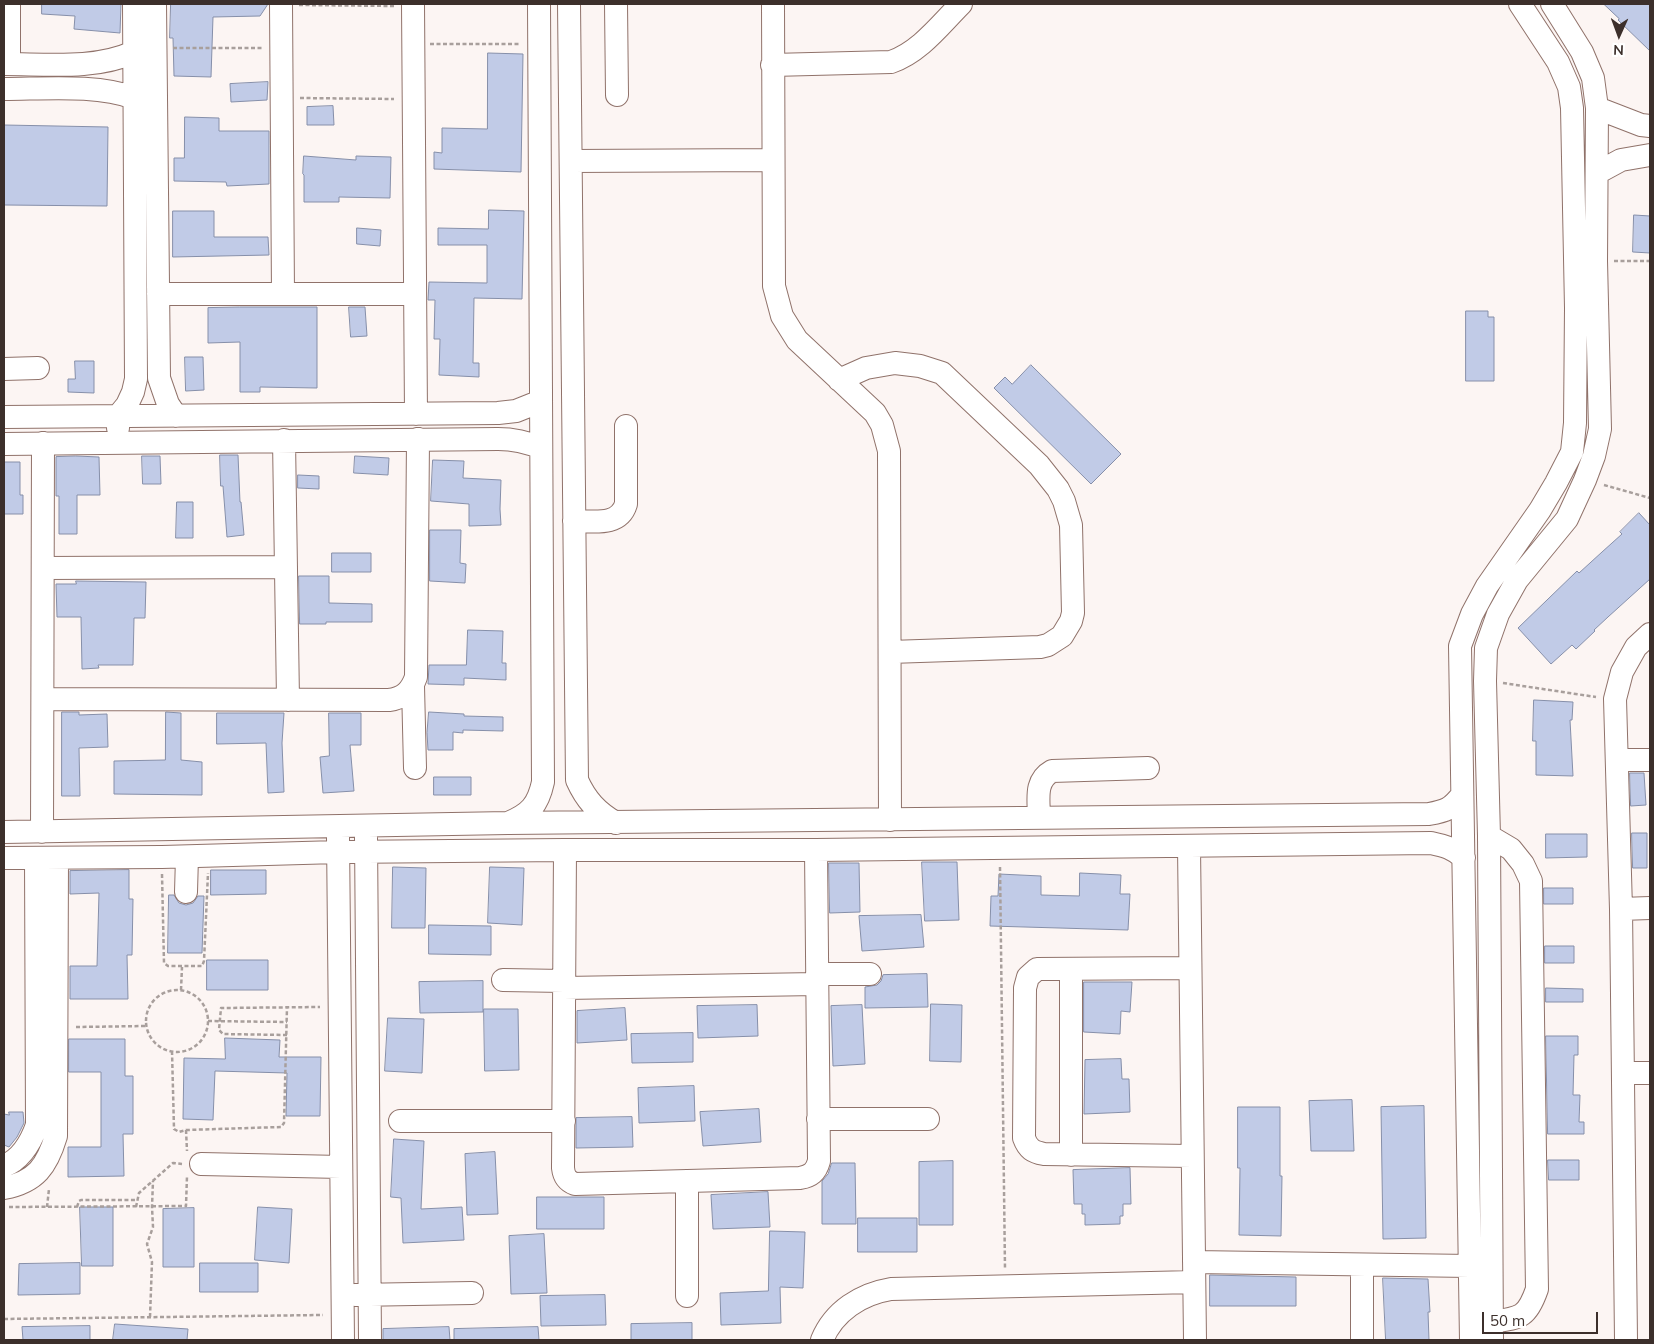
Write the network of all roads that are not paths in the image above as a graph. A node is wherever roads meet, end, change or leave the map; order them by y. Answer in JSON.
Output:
{"nodes":[{"id":1,"x":9,"y":4,"type":"edge"},
{"id":2,"x":134,"y":4,"type":"edge"},
{"id":3,"x":155,"y":4,"type":"edge"},
{"id":4,"x":281,"y":4,"type":"edge"},
{"id":5,"x":539,"y":4,"type":"edge"},
{"id":6,"x":569,"y":4,"type":"edge"},
{"id":7,"x":616,"y":4,"type":"edge"},
{"id":8,"x":772,"y":4,"type":"edge"},
{"id":9,"x":961,"y":4,"type":"edge"},
{"id":10,"x":1520,"y":4,"type":"edge"},
{"id":11,"x":1552,"y":4,"type":"edge"},
{"id":12,"x":413,"y":5,"type":"edge"},
{"id":13,"x":145,"y":50,"type":"junction"},
{"id":14,"x":539,"y":53,"type":"junction"},
{"id":15,"x":570,"y":63,"type":"junction"},
{"id":16,"x":6,"y":64,"type":"edge"},
{"id":17,"x":772,"y":65,"type":"junction"},
{"id":18,"x":4,"y":89,"type":"edge"},
{"id":19,"x":618,"y":95,"type":"dead end"},
{"id":20,"x":134,"y":98,"type":"junction"},
{"id":21,"x":1597,"y":108,"type":"junction"},
{"id":22,"x":1650,"y":126,"type":"edge"},
{"id":23,"x":1650,"y":156,"type":"edge"},
{"id":24,"x":773,"y":160,"type":"junction"},
{"id":25,"x":571,"y":161,"type":"junction"},
{"id":26,"x":1597,"y":173,"type":"junction"},
{"id":27,"x":158,"y":294,"type":"junction"},
{"id":28,"x":283,"y":294,"type":"junction"},
{"id":29,"x":415,"y":294,"type":"junction"},
{"id":30,"x":1586,"y":308,"type":"junction"},
{"id":31,"x":38,"y":368,"type":"dead end"},
{"id":32,"x":4,"y":369,"type":"edge"},
{"id":33,"x":136,"y":378,"type":"junction"},
{"id":34,"x":159,"y":378,"type":"junction"},
{"id":35,"x":839,"y":380,"type":"junction"},
{"id":36,"x":541,"y":401,"type":"junction"},
{"id":37,"x":498,"y":412,"type":"junction"},
{"id":38,"x":416,"y":414,"type":"junction"},
{"id":39,"x":118,"y":416,"type":"junction"},
{"id":40,"x":176,"y":416,"type":"junction"},
{"id":41,"x":4,"y":417,"type":"edge"},
{"id":42,"x":626,"y":426,"type":"dead end"},
{"id":43,"x":418,"y":439,"type":"junction"},
{"id":44,"x":498,"y":439,"type":"junction"},
{"id":45,"x":284,"y":440,"type":"junction"},
{"id":46,"x":118,"y":442,"type":"junction"},
{"id":47,"x":43,"y":443,"type":"junction"},
{"id":48,"x":4,"y":444,"type":"edge"},
{"id":49,"x":541,"y":448,"type":"junction"},
{"id":50,"x":574,"y":521,"type":"junction"},
{"id":51,"x":286,"y":567,"type":"junction"},
{"id":52,"x":43,"y":568,"type":"junction"},
{"id":53,"x":1650,"y":634,"type":"edge"},
{"id":54,"x":542,"y":640,"type":"junction"},
{"id":55,"x":575,"y":640,"type":"junction"},
{"id":56,"x":890,"y":652,"type":"junction"},
{"id":57,"x":413,"y":686,"type":"junction"},
{"id":58,"x":43,"y":699,"type":"junction"},
{"id":59,"x":288,"y":700,"type":"junction"},
{"id":60,"x":1617,"y":760,"type":"junction"},
{"id":61,"x":1650,"y":760,"type":"edge"},
{"id":62,"x":415,"y":768,"type":"dead end"},
{"id":63,"x":1148,"y":768,"type":"dead end"},
{"id":64,"x":1462,"y":796,"type":"junction"},
{"id":65,"x":1039,"y":818,"type":"junction"},
{"id":66,"x":890,"y":820,"type":"junction"},
{"id":67,"x":508,"y":823,"type":"junction"},
{"id":68,"x":616,"y":823,"type":"junction"},
{"id":69,"x":338,"y":826,"type":"junction"},
{"id":70,"x":366,"y":826,"type":"junction"},
{"id":71,"x":4,"y":832,"type":"edge"},
{"id":72,"x":42,"y":832,"type":"junction"},
{"id":73,"x":1489,"y":836,"type":"junction"},
{"id":74,"x":1189,"y":846,"type":"junction"},
{"id":75,"x":564,"y":850,"type":"junction"},
{"id":76,"x":816,"y":850,"type":"junction"},
{"id":77,"x":338,"y":852,"type":"junction"},
{"id":78,"x":366,"y":852,"type":"junction"},
{"id":79,"x":198,"y":857,"type":"junction"},
{"id":80,"x":4,"y":858,"type":"edge"},
{"id":81,"x":47,"y":858,"type":"junction"},
{"id":82,"x":1464,"y":858,"type":"junction"},
{"id":83,"x":186,"y":892,"type":"dead end"},
{"id":84,"x":1650,"y":908,"type":"edge"},
{"id":85,"x":1620,"y":909,"type":"junction"},
{"id":86,"x":1070,"y":968,"type":"junction"},
{"id":87,"x":1190,"y":968,"type":"junction"},
{"id":88,"x":870,"y":974,"type":"dead end"},
{"id":89,"x":817,"y":979,"type":"junction"},
{"id":90,"x":503,"y":980,"type":"dead end"},
{"id":91,"x":564,"y":985,"type":"junction"},
{"id":92,"x":1623,"y":1073,"type":"junction"},
{"id":93,"x":1650,"y":1073,"type":"edge"},
{"id":94,"x":818,"y":1119,"type":"junction"},
{"id":95,"x":928,"y":1119,"type":"dead end"},
{"id":96,"x":400,"y":1121,"type":"dead end"},
{"id":97,"x":564,"y":1121,"type":"junction"},
{"id":98,"x":1071,"y":1154,"type":"junction"},
{"id":99,"x":1192,"y":1156,"type":"junction"},
{"id":100,"x":190,"y":1164,"type":"road end"},
{"id":101,"x":4,"y":1166,"type":"edge"},
{"id":102,"x":341,"y":1167,"type":"junction"},
{"id":103,"x":687,"y":1181,"type":"junction"},
{"id":104,"x":4,"y":1188,"type":"edge"},
{"id":105,"x":1480,"y":1201,"type":"junction"},
{"id":106,"x":1362,"y":1265,"type":"junction"},
{"id":107,"x":1470,"y":1266,"type":"junction"},
{"id":108,"x":1194,"y":1272,"type":"junction"},
{"id":109,"x":472,"y":1293,"type":"dead end"},
{"id":110,"x":370,"y":1295,"type":"junction"},
{"id":111,"x":687,"y":1296,"type":"dead end"},
{"id":112,"x":342,"y":1305,"type":"junction"},
{"id":113,"x":1492,"y":1331,"type":"edge"},
{"id":114,"x":343,"y":1340,"type":"edge"},
{"id":115,"x":370,"y":1340,"type":"edge"},
{"id":116,"x":822,"y":1340,"type":"edge"},
{"id":117,"x":1195,"y":1340,"type":"edge"},
{"id":118,"x":1362,"y":1340,"type":"edge"},
{"id":119,"x":1471,"y":1340,"type":"edge"},
{"id":120,"x":1626,"y":1340,"type":"edge"}],
"edges":[{"from":1,"to":16,"type":"street"},
{"from":2,"to":13,"type":"street"},
{"from":3,"to":13,"type":"street"},
{"from":4,"to":28,"type":"street"},
{"from":5,"to":14,"type":"street"},
{"from":6,"to":15,"type":"street"},
{"from":7,"to":19,"type":"street"},
{"from":8,"to":17,"type":"street"},
{"from":9,"to":17,"type":"street"},
{"from":10,"to":30,"type":"street"},
{"from":11,"to":21,"type":"street"},
{"from":12,"to":29,"type":"street"},
{"from":13,"to":16,"type":"street"},
{"from":13,"to":20,"type":"street"},
{"from":13,"to":27,"type":"street"},
{"from":14,"to":15,"type":"street"},
{"from":14,"to":36,"type":"street"},
{"from":15,"to":25,"type":"street"},
{"from":17,"to":24,"type":"street"},
{"from":18,"to":20,"type":"street"},
{"from":20,"to":33,"type":"street"},
{"from":21,"to":22,"type":"street"},
{"from":21,"to":26,"type":"street"},
{"from":23,"to":26,"type":"street"},
{"from":24,"to":25,"type":"street"},
{"from":24,"to":35,"type":"street"},
{"from":25,"to":50,"type":"street"},
{"from":26,"to":30,"type":"street"},
{"from":27,"to":28,"type":"street"},
{"from":27,"to":34,"type":"street"},
{"from":28,"to":29,"type":"street"},
{"from":29,"to":38,"type":"street"},
{"from":30,"to":64,"type":"street"},
{"from":30,"to":73,"type":"street"},
{"from":31,"to":32,"type":"street"},
{"from":33,"to":34,"type":"street"},
{"from":33,"to":39,"type":"street"},
{"from":34,"to":40,"type":"street"},
{"from":35,"to":56,"type":"street"},
{"from":35,"to":56,"type":"street"},
{"from":36,"to":37,"type":"street"},
{"from":36,"to":49,"type":"street"},
{"from":37,"to":38,"type":"street"},
{"from":37,"to":44,"type":"street"},
{"from":38,"to":40,"type":"street"},
{"from":39,"to":40,"type":"street"},
{"from":39,"to":41,"type":"street"},
{"from":39,"to":46,"type":"street"},
{"from":42,"to":50,"type":"street"},
{"from":43,"to":44,"type":"street"},
{"from":43,"to":45,"type":"street"},
{"from":43,"to":57,"type":"street"},
{"from":44,"to":49,"type":"street"},
{"from":45,"to":46,"type":"street"},
{"from":45,"to":51,"type":"street"},
{"from":46,"to":47,"type":"street"},
{"from":47,"to":48,"type":"street"},
{"from":47,"to":52,"type":"street"},
{"from":49,"to":54,"type":"street"},
{"from":50,"to":55,"type":"street"},
{"from":51,"to":52,"type":"street"},
{"from":51,"to":59,"type":"street"},
{"from":52,"to":58,"type":"street"},
{"from":53,"to":60,"type":"street"},
{"from":54,"to":55,"type":"street"},
{"from":54,"to":67,"type":"street"},
{"from":55,"to":68,"type":"street"},
{"from":56,"to":66,"type":"street"},
{"from":57,"to":59,"type":"street"},
{"from":57,"to":62,"type":"street"},
{"from":58,"to":59,"type":"street"},
{"from":58,"to":72,"type":"street"},
{"from":60,"to":61,"type":"street"},
{"from":60,"to":85,"type":"street"},
{"from":63,"to":65,"type":"street"},
{"from":64,"to":65,"type":"street"},
{"from":64,"to":82,"type":"street"},
{"from":65,"to":66,"type":"street"},
{"from":66,"to":68,"type":"street"},
{"from":67,"to":68,"type":"street"},
{"from":67,"to":70,"type":"street"},
{"from":69,"to":70,"type":"street"},
{"from":69,"to":72,"type":"street"},
{"from":69,"to":77,"type":"street"},
{"from":70,"to":78,"type":"street"},
{"from":71,"to":72,"type":"street"},
{"from":73,"to":105,"type":"street"},
{"from":73,"to":113,"type":"street"},
{"from":74,"to":76,"type":"street"},
{"from":74,"to":82,"type":"street"},
{"from":74,"to":87,"type":"street"},
{"from":75,"to":76,"type":"street"},
{"from":75,"to":78,"type":"street"},
{"from":75,"to":91,"type":"street"},
{"from":76,"to":89,"type":"street"},
{"from":77,"to":78,"type":"street"},
{"from":77,"to":79,"type":"street"},
{"from":77,"to":102,"type":"street"},
{"from":78,"to":110,"type":"street"},
{"from":79,"to":81,"type":"street"},
{"from":79,"to":83,"type":"street"},
{"from":80,"to":81,"type":"street"},
{"from":81,"to":101,"type":"street"},
{"from":81,"to":104,"type":"street"},
{"from":82,"to":105,"type":"street"},
{"from":84,"to":85,"type":"street"},
{"from":85,"to":92,"type":"street"},
{"from":86,"to":87,"type":"street"},
{"from":86,"to":98,"type":"street"},
{"from":86,"to":98,"type":"street"},
{"from":87,"to":99,"type":"street"},
{"from":88,"to":89,"type":"street"},
{"from":89,"to":91,"type":"street"},
{"from":89,"to":94,"type":"street"},
{"from":90,"to":91,"type":"street"},
{"from":91,"to":97,"type":"street"},
{"from":92,"to":93,"type":"street"},
{"from":92,"to":120,"type":"street"},
{"from":94,"to":95,"type":"street"},
{"from":94,"to":103,"type":"street"},
{"from":96,"to":97,"type":"street"},
{"from":97,"to":103,"type":"street"},
{"from":98,"to":99,"type":"street"},
{"from":99,"to":108,"type":"street"},
{"from":100,"to":102,"type":"street"},
{"from":102,"to":112,"type":"street"},
{"from":103,"to":111,"type":"street"},
{"from":105,"to":107,"type":"street"},
{"from":105,"to":113,"type":"street"},
{"from":106,"to":107,"type":"street"},
{"from":106,"to":108,"type":"street"},
{"from":106,"to":118,"type":"street"},
{"from":107,"to":119,"type":"street"},
{"from":108,"to":116,"type":"street"},
{"from":108,"to":117,"type":"street"},
{"from":109,"to":110,"type":"street"},
{"from":110,"to":112,"type":"street"},
{"from":110,"to":115,"type":"street"},
{"from":112,"to":114,"type":"street"}]}
